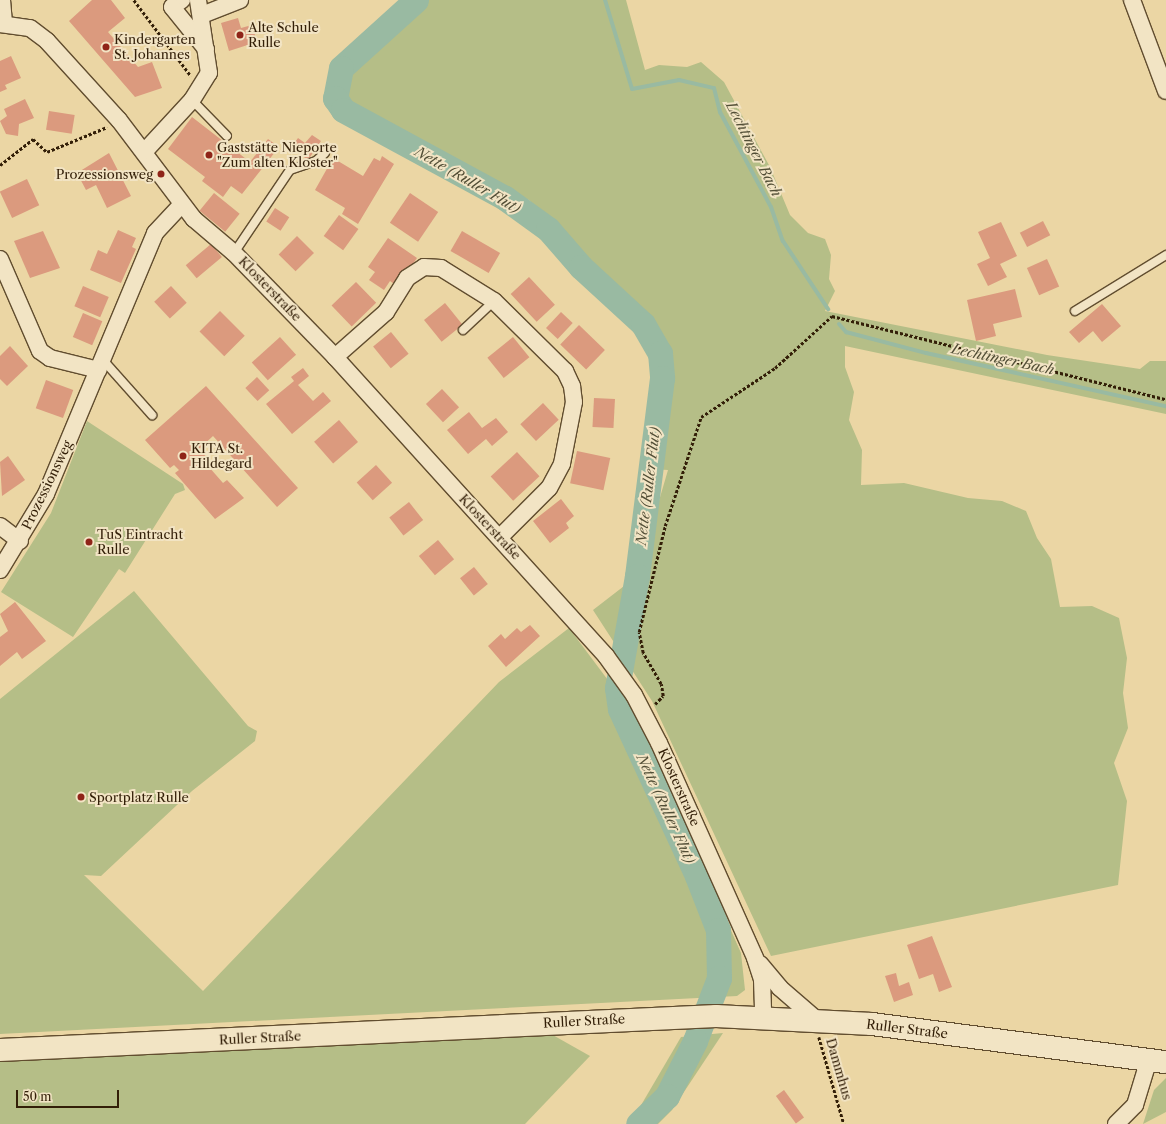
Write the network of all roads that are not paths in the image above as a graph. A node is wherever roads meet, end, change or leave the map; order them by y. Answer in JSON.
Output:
{"nodes":[{"id":1,"x":2,"y":0,"type":"edge"},
{"id":2,"x":182,"y":0,"type":"edge"},
{"id":3,"x":240,"y":0,"type":"edge"},
{"id":4,"x":1132,"y":0,"type":"edge"},
{"id":5,"x":200,"y":8,"type":"edge"},
{"id":6,"x":2,"y":23,"type":"edge"},
{"id":7,"x":206,"y":49,"type":"junction"},
{"id":8,"x":1166,"y":91,"type":"edge"},
{"id":9,"x":196,"y":94,"type":"junction"},
{"id":10,"x":227,"y":136,"type":"dead end"},
{"id":11,"x":145,"y":151,"type":"junction"},
{"id":12,"x":325,"y":153,"type":"dead end"},
{"id":13,"x":181,"y":205,"type":"junction"},
{"id":14,"x":234,"y":253,"type":"junction"},
{"id":15,"x":1166,"y":255,"type":"edge"},
{"id":16,"x":0,"y":258,"type":"edge"},
{"id":17,"x":494,"y":301,"type":"junction"},
{"id":18,"x":1075,"y":311,"type":"dead end"},
{"id":19,"x":464,"y":330,"type":"dead end"},
{"id":20,"x":335,"y":357,"type":"junction"},
{"id":21,"x":101,"y":365,"type":"junction"},
{"id":22,"x":152,"y":414,"type":"dead end"},
{"id":23,"x":0,"y":526,"type":"edge"},
{"id":24,"x":500,"y":537,"type":"junction"},
{"id":25,"x":20,"y":540,"type":"junction"},
{"id":26,"x":0,"y":570,"type":"edge"},
{"id":27,"x":755,"y":958,"type":"junction"},
{"id":28,"x":763,"y":1017,"type":"junction"},
{"id":29,"x":817,"y":1020,"type":"junction"},
{"id":30,"x":0,"y":1050,"type":"edge"},
{"id":31,"x":1158,"y":1060,"type":"edge"},
{"id":32,"x":1116,"y":1124,"type":"edge"}],
"edges":[{"from":1,"to":6,"type":"street"},
{"from":2,"to":7,"type":"street"},
{"from":3,"to":5,"type":"street"},
{"from":4,"to":8,"type":"street"},
{"from":5,"to":7,"type":"street"},
{"from":6,"to":11,"type":"street","name":"Klosterstraße"},
{"from":7,"to":9,"type":"street"},
{"from":9,"to":10,"type":"lane"},
{"from":9,"to":11,"type":"street"},
{"from":11,"to":13,"type":"street","name":"Klosterstraße"},
{"from":12,"to":14,"type":"lane"},
{"from":13,"to":14,"type":"street","name":"Klosterstraße"},
{"from":13,"to":21,"type":"street","name":"Prozessionsweg"},
{"from":14,"to":20,"type":"street","name":"Klosterstraße"},
{"from":15,"to":18,"type":"lane"},
{"from":16,"to":21,"type":"street"},
{"from":17,"to":19,"type":"lane"},
{"from":17,"to":20,"type":"street"},
{"from":17,"to":24,"type":"street"},
{"from":20,"to":24,"type":"street","name":"Klosterstraße"},
{"from":21,"to":22,"type":"lane"},
{"from":21,"to":25,"type":"street","name":"Prozessionsweg"},
{"from":23,"to":25,"type":"street"},
{"from":24,"to":27,"type":"street","name":"Klosterstraße"},
{"from":25,"to":26,"type":"street","name":"Prozessionsweg"},
{"from":27,"to":28,"type":"street","name":"Klosterstraße"},
{"from":27,"to":29,"type":"street","name":"Klosterstraße"},
{"from":28,"to":29,"type":"main road","name":"Ruller Straße"},
{"from":28,"to":30,"type":"main road","name":"Ruller Straße"},
{"from":29,"to":31,"type":"main road","name":"Ruller Straße"},
{"from":31,"to":32,"type":"street"}]}
